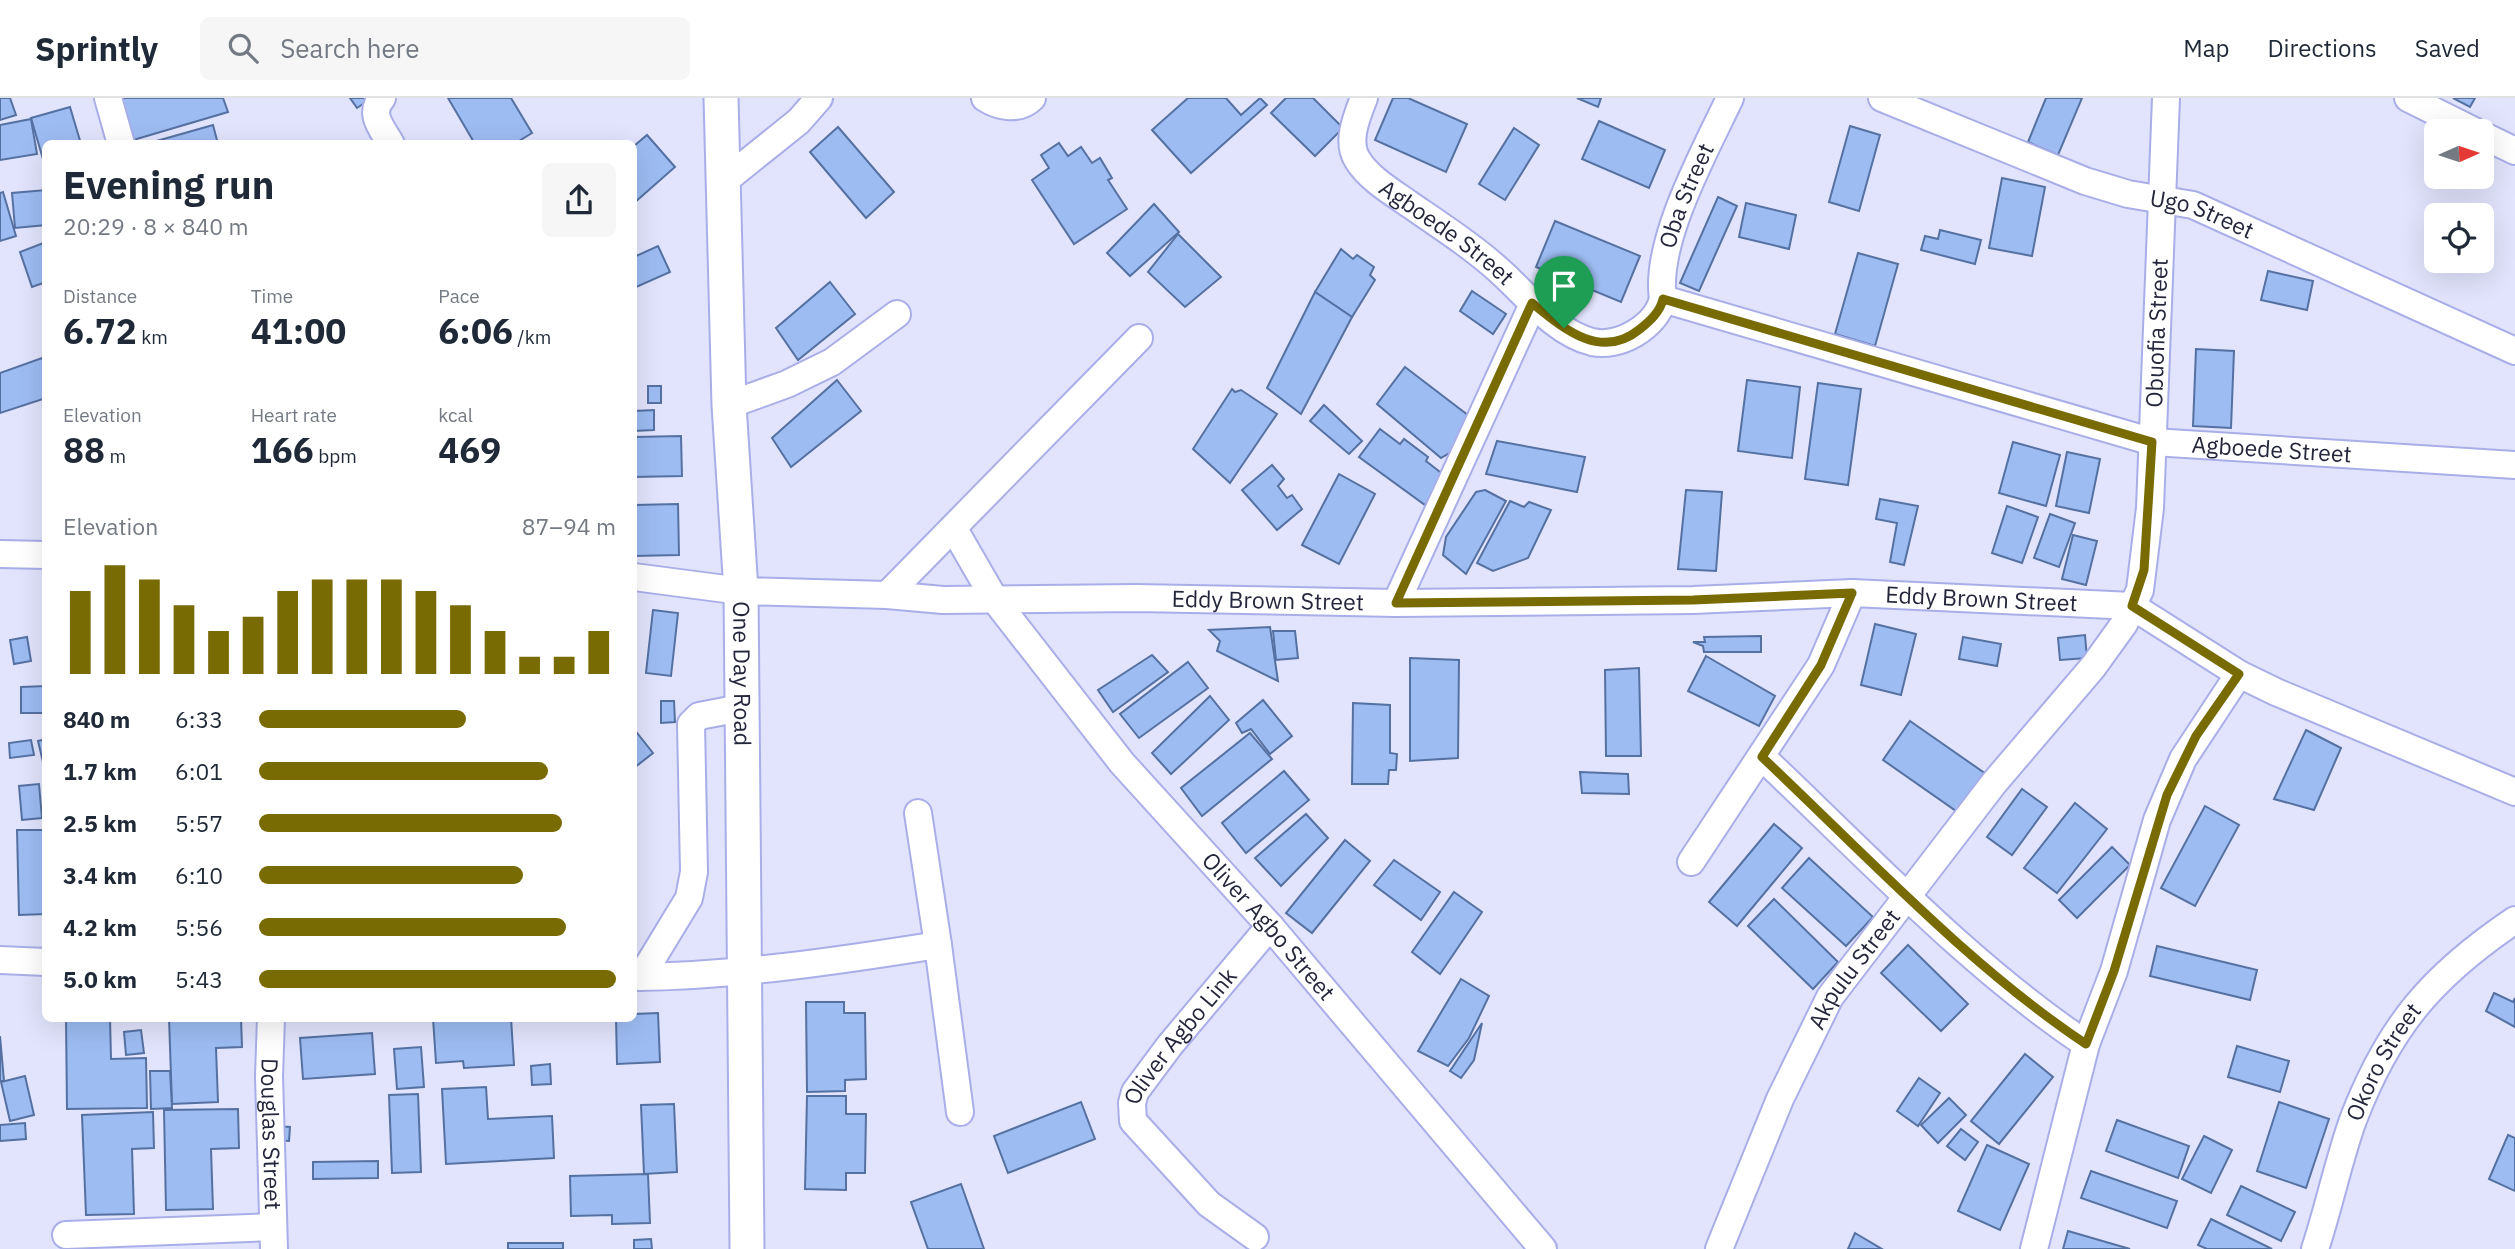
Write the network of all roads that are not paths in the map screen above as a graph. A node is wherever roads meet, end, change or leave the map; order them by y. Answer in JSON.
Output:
{"nodes":[{"id":1,"x":108,"y":98,"type":"edge"},
{"id":2,"x":382,"y":98,"type":"edge"},
{"id":3,"x":721,"y":98,"type":"edge"},
{"id":4,"x":820,"y":98,"type":"edge"},
{"id":5,"x":985,"y":98,"type":"edge"},
{"id":6,"x":1032,"y":98,"type":"edge"},
{"id":7,"x":1364,"y":98,"type":"edge"},
{"id":8,"x":1730,"y":98,"type":"edge"},
{"id":9,"x":1882,"y":98,"type":"edge"},
{"id":10,"x":2166,"y":98,"type":"edge"},
{"id":11,"x":2408,"y":98,"type":"edge"},
{"id":12,"x":2450,"y":119,"type":"edge"},
{"id":13,"x":120,"y":140,"type":"edge"},
{"id":14,"x":389,"y":140,"type":"edge"},
{"id":15,"x":2494,"y":141,"type":"edge"},
{"id":16,"x":2515,"y":151,"type":"edge"},
{"id":17,"x":723,"y":181,"type":"junction"},
{"id":18,"x":2163,"y":198,"type":"junction"},
{"id":19,"x":1663,"y":299,"type":"junction"},
{"id":20,"x":1532,"y":303,"type":"junction"},
{"id":21,"x":897,"y":314,"type":"dead end"},
{"id":22,"x":1139,"y":338,"type":"dead end"},
{"id":23,"x":2515,"y":351,"type":"edge"},
{"id":24,"x":729,"y":405,"type":"junction"},
{"id":25,"x":2152,"y":442,"type":"junction"},
{"id":26,"x":2515,"y":465,"type":"edge"},
{"id":27,"x":954,"y":529,"type":"junction"},
{"id":28,"x":1,"y":551,"type":"edge"},
{"id":29,"x":42,"y":555,"type":"edge"},
{"id":30,"x":637,"y":576,"type":"edge"},
{"id":31,"x":741,"y":591,"type":"junction"},
{"id":32,"x":1852,"y":593,"type":"junction"},
{"id":33,"x":887,"y":595,"type":"junction"},
{"id":34,"x":995,"y":600,"type":"junction"},
{"id":35,"x":1396,"y":603,"type":"junction"},
{"id":36,"x":2128,"y":615,"type":"junction"},
{"id":37,"x":2239,"y":674,"type":"junction"},
{"id":38,"x":741,"y":708,"type":"junction"},
{"id":39,"x":1762,"y":757,"type":"junction"},
{"id":40,"x":2515,"y":792,"type":"edge"},
{"id":41,"x":918,"y":813,"type":"dead end"},
{"id":42,"x":1692,"y":862,"type":"dead end"},
{"id":43,"x":1909,"y":895,"type":"junction"},
{"id":44,"x":2515,"y":920,"type":"edge"},
{"id":45,"x":1270,"y":926,"type":"junction"},
{"id":46,"x":938,"y":945,"type":"junction"},
{"id":47,"x":0,"y":960,"type":"edge"},
{"id":48,"x":42,"y":962,"type":"edge"},
{"id":49,"x":743,"y":972,"type":"junction"},
{"id":50,"x":637,"y":977,"type":"edge"},
{"id":51,"x":271,"y":1022,"type":"edge"},
{"id":52,"x":2086,"y":1044,"type":"junction"},
{"id":53,"x":960,"y":1112,"type":"dead end"},
{"id":54,"x":66,"y":1235,"type":"dead end"},
{"id":55,"x":1255,"y":1237,"type":"dead end"},
{"id":56,"x":274,"y":1238,"type":"edge"},
{"id":57,"x":747,"y":1249,"type":"edge"},
{"id":58,"x":1543,"y":1249,"type":"edge"},
{"id":59,"x":1719,"y":1249,"type":"edge"},
{"id":60,"x":2034,"y":1249,"type":"edge"},
{"id":61,"x":2315,"y":1249,"type":"edge"}],
"edges":[{"from":1,"to":13,"type":"street"},
{"from":2,"to":14,"type":"street"},
{"from":3,"to":17,"type":"main road","name":"One Day Road"},
{"from":4,"to":17,"type":"street"},
{"from":5,"to":6,"type":"street"},
{"from":7,"to":20,"type":"street","name":"Agboede Street"},
{"from":8,"to":19,"type":"street","name":"Oba Street"},
{"from":9,"to":18,"type":"street","name":"Ugo Street"},
{"from":10,"to":18,"type":"street","name":"Obuofia Street"},
{"from":11,"to":12,"type":"street"},
{"from":15,"to":16,"type":"street"},
{"from":17,"to":24,"type":"main road","name":"One Day Road"},
{"from":18,"to":23,"type":"street","name":"Ugo Street"},
{"from":18,"to":25,"type":"street","name":"Obuofia Street"},
{"from":19,"to":20,"type":"street","name":"Agboede Street"},
{"from":19,"to":25,"type":"street","name":"Agboede Street"},
{"from":20,"to":35,"type":"street"},
{"from":21,"to":24,"type":"street"},
{"from":22,"to":27,"type":"street"},
{"from":24,"to":31,"type":"main road","name":"One Day Road"},
{"from":25,"to":26,"type":"street","name":"Agboede Street"},
{"from":25,"to":36,"type":"street","name":"Obuofia Street"},
{"from":27,"to":33,"type":"street"},
{"from":27,"to":34,"type":"street","name":"Oliver Agbo Street"},
{"from":28,"to":29,"type":"street"},
{"from":30,"to":31,"type":"street","name":"Eddy Brown Street"},
{"from":31,"to":33,"type":"street","name":"Eddy Brown Street"},
{"from":31,"to":38,"type":"main road","name":"One Day Road"},
{"from":32,"to":35,"type":"street","name":"Eddy Brown Street"},
{"from":32,"to":36,"type":"street","name":"Eddy Brown Street"},
{"from":32,"to":39,"type":"street"},
{"from":33,"to":34,"type":"street","name":"Eddy Brown Street"},
{"from":34,"to":35,"type":"street","name":"Eddy Brown Street"},
{"from":34,"to":45,"type":"street","name":"Oliver Agbo Street"},
{"from":36,"to":37,"type":"street","name":"Eddy Brown Street"},
{"from":36,"to":43,"type":"street","name":"Akpulu Street"},
{"from":37,"to":40,"type":"street","name":"Eddy Brown Street"},
{"from":37,"to":52,"type":"street"},
{"from":38,"to":49,"type":"main road","name":"One Day Road"},
{"from":38,"to":50,"type":"street"},
{"from":39,"to":42,"type":"street"},
{"from":39,"to":43,"type":"street"},
{"from":41,"to":46,"type":"street"},
{"from":43,"to":52,"type":"street"},
{"from":43,"to":59,"type":"street","name":"Akpulu Street"},
{"from":44,"to":61,"type":"street","name":"Okoro Street"},
{"from":45,"to":55,"type":"street","name":"Oliver Agbo Link"},
{"from":45,"to":58,"type":"street","name":"Oliver Agbo Street"},
{"from":46,"to":49,"type":"street"},
{"from":46,"to":53,"type":"street"},
{"from":47,"to":48,"type":"street"},
{"from":49,"to":50,"type":"street"},
{"from":49,"to":57,"type":"main road","name":"One Day Road"},
{"from":51,"to":56,"type":"street","name":"Douglas Street"},
{"from":52,"to":60,"type":"street"},
{"from":54,"to":56,"type":"street"}]}
